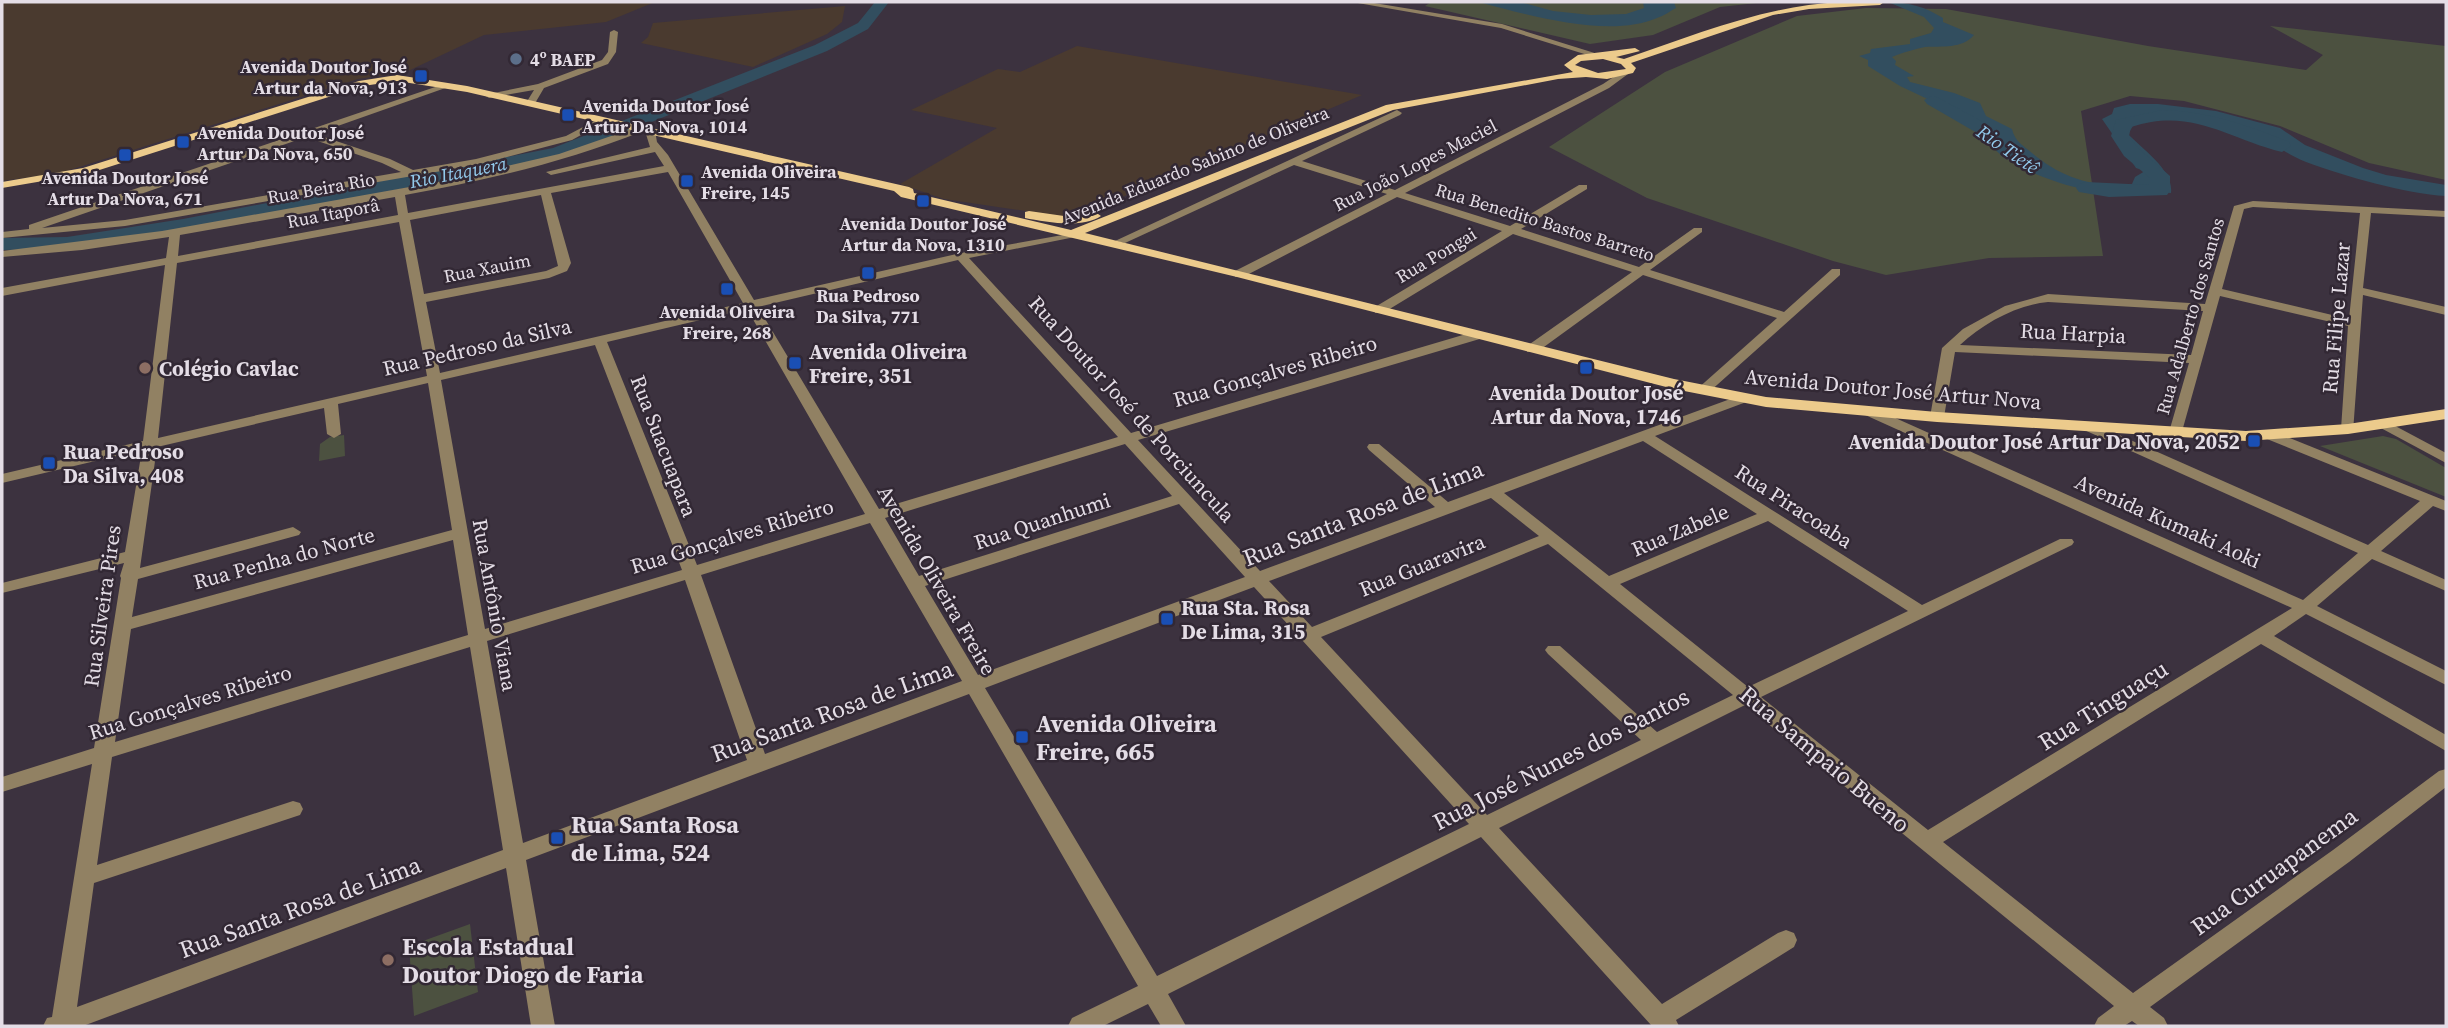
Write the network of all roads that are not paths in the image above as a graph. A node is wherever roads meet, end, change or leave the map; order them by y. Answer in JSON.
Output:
{"nodes":[{"id":1,"x":1356,"y":2,"type":"edge"},
{"id":2,"x":1828,"y":2,"type":"edge"},
{"id":3,"x":1880,"y":2,"type":"edge"},
{"id":4,"x":614,"y":32,"type":"dead end"},
{"id":5,"x":1591,"y":54,"type":"junction"},
{"id":6,"x":1569,"y":65,"type":"junction"},
{"id":7,"x":1626,"y":69,"type":"junction"},
{"id":8,"x":1590,"y":75,"type":"junction"},
{"id":9,"x":447,"y":86,"type":"junction"},
{"id":10,"x":540,"y":86,"type":"junction"},
{"id":11,"x":1606,"y":86,"type":"junction"},
{"id":12,"x":489,"y":95,"type":"junction"},
{"id":13,"x":531,"y":103,"type":"junction"},
{"id":14,"x":1397,"y":113,"type":"dead end"},
{"id":15,"x":607,"y":121,"type":"junction"},
{"id":16,"x":647,"y":130,"type":"junction"},
{"id":17,"x":305,"y":134,"type":"junction"},
{"id":18,"x":663,"y":157,"type":"junction"},
{"id":19,"x":1293,"y":161,"type":"junction"},
{"id":20,"x":551,"y":172,"type":"dead end"},
{"id":21,"x":411,"y":173,"type":"junction"},
{"id":22,"x":2,"y":185,"type":"edge"},
{"id":23,"x":1583,"y":187,"type":"dead end"},
{"id":24,"x":899,"y":190,"type":"junction"},
{"id":25,"x":545,"y":191,"type":"junction"},
{"id":26,"x":399,"y":192,"type":"junction"},
{"id":27,"x":1397,"y":193,"type":"junction"},
{"id":28,"x":980,"y":207,"type":"junction"},
{"id":29,"x":2366,"y":210,"type":"junction"},
{"id":30,"x":1132,"y":211,"type":"junction"},
{"id":31,"x":2446,"y":214,"type":"edge"},
{"id":32,"x":1095,"y":216,"type":"junction"},
{"id":33,"x":405,"y":217,"type":"junction"},
{"id":34,"x":1511,"y":230,"type":"junction"},
{"id":35,"x":1698,"y":230,"type":"dead end"},
{"id":36,"x":1067,"y":231,"type":"junction"},
{"id":37,"x":175,"y":232,"type":"junction"},
{"id":38,"x":6,"y":234,"type":"edge"},
{"id":39,"x":1037,"y":240,"type":"junction"},
{"id":40,"x":1119,"y":240,"type":"junction"},
{"id":41,"x":2,"y":254,"type":"edge"},
{"id":42,"x":961,"y":256,"type":"junction"},
{"id":43,"x":173,"y":261,"type":"junction"},
{"id":44,"x":1184,"y":261,"type":"junction"},
{"id":45,"x":1644,"y":271,"type":"junction"},
{"id":46,"x":1836,"y":272,"type":"dead end"},
{"id":47,"x":1239,"y":274,"type":"junction"},
{"id":48,"x":2214,"y":290,"type":"junction"},
{"id":49,"x":2357,"y":290,"type":"junction"},
{"id":50,"x":2,"y":292,"type":"edge"},
{"id":51,"x":420,"y":299,"type":"junction"},
{"id":52,"x":750,"y":305,"type":"junction"},
{"id":53,"x":2210,"y":308,"type":"junction"},
{"id":54,"x":1379,"y":310,"type":"junction"},
{"id":55,"x":2446,"y":311,"type":"edge"},
{"id":56,"x":1787,"y":317,"type":"junction"},
{"id":57,"x":2355,"y":324,"type":"junction"},
{"id":58,"x":1478,"y":335,"type":"junction"},
{"id":59,"x":600,"y":340,"type":"junction"},
{"id":60,"x":1949,"y":348,"type":"junction"},
{"id":61,"x":1532,"y":349,"type":"junction"},
{"id":62,"x":2195,"y":359,"type":"junction"},
{"id":63,"x":434,"y":378,"type":"junction"},
{"id":64,"x":1703,"y":390,"type":"junction"},
{"id":65,"x":1744,"y":398,"type":"junction"},
{"id":66,"x":331,"y":402,"type":"junction"},
{"id":67,"x":1868,"y":411,"type":"junction"},
{"id":68,"x":2446,"y":414,"type":"edge"},
{"id":69,"x":1937,"y":417,"type":"junction"},
{"id":70,"x":2384,"y":424,"type":"junction"},
{"id":71,"x":2087,"y":426,"type":"junction"},
{"id":72,"x":2347,"y":429,"type":"junction"},
{"id":73,"x":2176,"y":432,"type":"junction"},
{"id":74,"x":334,"y":434,"type":"dead end"},
{"id":75,"x":1645,"y":436,"type":"junction"},
{"id":76,"x":2272,"y":436,"type":"junction"},
{"id":77,"x":1129,"y":438,"type":"junction"},
{"id":78,"x":150,"y":444,"type":"junction"},
{"id":79,"x":1374,"y":447,"type":"dead end"},
{"id":80,"x":2446,"y":459,"type":"edge"},
{"id":81,"x":2,"y":478,"type":"edge"},
{"id":82,"x":1494,"y":492,"type":"junction"},
{"id":83,"x":1183,"y":498,"type":"junction"},
{"id":84,"x":2439,"y":503,"type":"edge"},
{"id":85,"x":1447,"y":509,"type":"junction"},
{"id":86,"x":1769,"y":515,"type":"junction"},
{"id":87,"x":873,"y":516,"type":"junction"},
{"id":88,"x":293,"y":532,"type":"dead end"},
{"id":89,"x":459,"y":533,"type":"junction"},
{"id":90,"x":1551,"y":537,"type":"junction"},
{"id":91,"x":2066,"y":542,"type":"dead end"},
{"id":92,"x":2369,"y":551,"type":"junction"},
{"id":93,"x":131,"y":556,"type":"junction"},
{"id":94,"x":691,"y":572,"type":"junction"},
{"id":95,"x":128,"y":576,"type":"junction"},
{"id":96,"x":1259,"y":581,"type":"junction"},
{"id":97,"x":1608,"y":583,"type":"junction"},
{"id":98,"x":914,"y":584,"type":"junction"},
{"id":99,"x":2446,"y":586,"type":"edge"},
{"id":100,"x":2,"y":588,"type":"edge"},
{"id":101,"x":2305,"y":607,"type":"junction"},
{"id":102,"x":1921,"y":612,"type":"junction"},
{"id":103,"x":121,"y":626,"type":"junction"},
{"id":104,"x":1309,"y":635,"type":"junction"},
{"id":105,"x":2261,"y":636,"type":"junction"},
{"id":106,"x":478,"y":638,"type":"junction"},
{"id":107,"x":1554,"y":650,"type":"dead end"},
{"id":108,"x":2446,"y":679,"type":"edge"},
{"id":109,"x":974,"y":687,"type":"junction"},
{"id":110,"x":1748,"y":695,"type":"junction"},
{"id":111,"x":1655,"y":741,"type":"junction"},
{"id":112,"x":2446,"y":744,"type":"edge"},
{"id":113,"x":103,"y":753,"type":"junction"},
{"id":114,"x":759,"y":766,"type":"junction"},
{"id":115,"x":2446,"y":776,"type":"edge"},
{"id":116,"x":2,"y":784,"type":"edge"},
{"id":117,"x":293,"y":809,"type":"dead end"},
{"id":118,"x":1485,"y":827,"type":"junction"},
{"id":119,"x":1926,"y":842,"type":"junction"},
{"id":120,"x":514,"y":856,"type":"junction"},
{"id":121,"x":84,"y":878,"type":"junction"},
{"id":122,"x":1786,"y":940,"type":"dead end"},
{"id":123,"x":1153,"y":990,"type":"junction"},
{"id":124,"x":2132,"y":1007,"type":"junction"},
{"id":125,"x":1663,"y":1022,"type":"edge"},
{"id":126,"x":60,"y":1025,"type":"edge"},
{"id":127,"x":543,"y":1026,"type":"edge"},
{"id":128,"x":1080,"y":1026,"type":"edge"},
{"id":129,"x":1174,"y":1026,"type":"edge"},
{"id":130,"x":2106,"y":1026,"type":"edge"},
{"id":131,"x":2157,"y":1026,"type":"edge"}],
"edges":[{"from":1,"to":5,"type":"street"},
{"from":2,"to":5,"type":"main road"},
{"from":3,"to":7,"type":"main road"},
{"from":4,"to":10,"type":"street"},
{"from":5,"to":6,"type":"main road","name":"Avenida Eduardo Sabino de Oliveira"},
{"from":5,"to":7,"type":"main road"},
{"from":6,"to":8,"type":"main road"},
{"from":6,"to":32,"type":"main road","name":"Avenida Eduardo Sabino de Oliveira"},
{"from":7,"to":8,"type":"main road","name":"Avenida Eduardo Sabino de Oliveira"},
{"from":7,"to":11,"type":"street","name":"Rua João Lopes Maciel"},
{"from":8,"to":11,"type":"street"},
{"from":8,"to":30,"type":"main road","name":"Avenida Eduardo Sabino de Oliveira"},
{"from":9,"to":12,"type":"main road","name":"Avenida Doutor José Artur Nova"},
{"from":9,"to":17,"type":"street"},
{"from":9,"to":22,"type":"main road","name":"Avenida Doutor José Artur Nova"},
{"from":10,"to":12,"type":"street"},
{"from":10,"to":13,"type":"street"},
{"from":11,"to":27,"type":"street","name":"Rua João Lopes Maciel"},
{"from":12,"to":13,"type":"main road","name":"Avenida Doutor José Artur Nova"},
{"from":13,"to":15,"type":"main road","name":"Avenida Doutor José Artur Nova"},
{"from":14,"to":19,"type":"street"},
{"from":15,"to":16,"type":"main road","name":"Avenida Doutor José Artur Nova"},
{"from":15,"to":21,"type":"street"},
{"from":16,"to":18,"type":"street","name":"Avenida Oliveira Freire"},
{"from":16,"to":24,"type":"main road","name":"Avenida Doutor José Artur Nova"},
{"from":16,"to":26,"type":"street","name":"Rua Beira Rio"},
{"from":17,"to":21,"type":"street"},
{"from":17,"to":38,"type":"street"},
{"from":18,"to":20,"type":"street"},
{"from":18,"to":25,"type":"street","name":"Rua Itaporâ"},
{"from":18,"to":52,"type":"street","name":"Avenida Oliveira Freire"},
{"from":19,"to":27,"type":"street","name":"Rua Benedito Bastos Barreto"},
{"from":19,"to":40,"type":"street"},
{"from":21,"to":38,"type":"street"},
{"from":23,"to":34,"type":"street","name":"Rua Pongai"},
{"from":24,"to":28,"type":"main road","name":"Avenida Doutor José Artur Nova"},
{"from":24,"to":36,"type":"main road","name":"Avenida Doutor José Artur Nova"},
{"from":25,"to":33,"type":"street","name":"Rua Itaporâ"},
{"from":25,"to":51,"type":"street","name":"Rua Xauim"},
{"from":26,"to":33,"type":"street","name":"Rua Antônio Viana"},
{"from":26,"to":37,"type":"street","name":"Rua Beira Rio"},
{"from":27,"to":34,"type":"street","name":"Rua Benedito Bastos Barreto"},
{"from":27,"to":47,"type":"street","name":"Rua João Lopes Maciel"},
{"from":28,"to":32,"type":"main road"},
{"from":28,"to":36,"type":"main road","name":"Avenida Doutor José Artur Nova"},
{"from":29,"to":31,"type":"street","name":"Rua Adalberto dos Santos"},
{"from":29,"to":48,"type":"street","name":"Rua Adalberto dos Santos"},
{"from":29,"to":49,"type":"street","name":"Rua Filipe Lazar"},
{"from":30,"to":36,"type":"main road","name":"Avenida Eduardo Sabino de Oliveira"},
{"from":30,"to":40,"type":"main road"},
{"from":32,"to":36,"type":"main road","name":"Avenida Eduardo Sabino de Oliveira"},
{"from":33,"to":43,"type":"street","name":"Rua Itaporâ"},
{"from":33,"to":51,"type":"street","name":"Rua Antônio Viana"},
{"from":34,"to":45,"type":"street","name":"Rua Benedito Bastos Barreto"},
{"from":34,"to":54,"type":"street","name":"Rua Pongai"},
{"from":35,"to":45,"type":"street"},
{"from":36,"to":39,"type":"street","name":"Avenida Eduardo Sabino de Oliveira"},
{"from":36,"to":39,"type":"street","name":"Avenida Eduardo Sabino de Oliveira"},
{"from":36,"to":40,"type":"main road","name":"Avenida Doutor José Artur Nova"},
{"from":36,"to":44,"type":"main road","name":"Avenida Doutor José Artur Nova"},
{"from":37,"to":41,"type":"street","name":"Rua Beira Rio"},
{"from":37,"to":43,"type":"street","name":"Rua Silveira Pires"},
{"from":39,"to":42,"type":"street","name":"Rua Pedroso da Silva"},
{"from":40,"to":44,"type":"main road","name":"Avenida Doutor José Artur Nova"},
{"from":42,"to":52,"type":"street","name":"Rua Pedroso da Silva"},
{"from":42,"to":77,"type":"street","name":"Rua Doutor José de Porciuncula"},
{"from":43,"to":50,"type":"street","name":"Rua Itaporâ"},
{"from":43,"to":78,"type":"street","name":"Rua Silveira Pires"},
{"from":44,"to":47,"type":"main road","name":"Avenida Doutor José Artur Nova"},
{"from":45,"to":56,"type":"street","name":"Rua Benedito Bastos Barreto"},
{"from":45,"to":61,"type":"street"},
{"from":46,"to":56,"type":"street"},
{"from":47,"to":54,"type":"main road","name":"Avenida Doutor José Artur Nova"},
{"from":48,"to":53,"type":"street","name":"Rua Adalberto dos Santos"},
{"from":48,"to":57,"type":"street"},
{"from":49,"to":55,"type":"street"},
{"from":49,"to":57,"type":"street","name":"Rua Filipe Lazar"},
{"from":51,"to":63,"type":"street","name":"Rua Antônio Viana"},
{"from":52,"to":59,"type":"street","name":"Rua Pedroso da Silva"},
{"from":52,"to":87,"type":"street","name":"Avenida Oliveira Freire"},
{"from":53,"to":60,"type":"street"},
{"from":53,"to":62,"type":"street","name":"Rua Adalberto dos Santos"},
{"from":54,"to":58,"type":"main road","name":"Avenida Doutor José Artur Nova"},
{"from":56,"to":64,"type":"street"},
{"from":57,"to":72,"type":"street","name":"Rua Filipe Lazar"},
{"from":58,"to":61,"type":"main road","name":"Avenida Doutor José Artur Nova"},
{"from":58,"to":77,"type":"street","name":"Rua Gonçalves Ribeiro"},
{"from":59,"to":63,"type":"street","name":"Rua Pedroso da Silva"},
{"from":59,"to":94,"type":"street","name":"Rua Suacuapara"},
{"from":60,"to":62,"type":"street","name":"Rua Harpia"},
{"from":60,"to":69,"type":"street"},
{"from":61,"to":64,"type":"main road","name":"Avenida Doutor José Artur Nova"},
{"from":62,"to":73,"type":"street","name":"Rua Adalberto dos Santos"},
{"from":63,"to":66,"type":"street","name":"Rua Pedroso da Silva"},
{"from":63,"to":89,"type":"street","name":"Rua Antônio Viana"},
{"from":64,"to":65,"type":"main road","name":"Avenida Doutor José Artur Nova"},
{"from":65,"to":67,"type":"main road","name":"Avenida Doutor José Artur Nova"},
{"from":65,"to":75,"type":"street","name":"Rua Santa Rosa de Lima"},
{"from":66,"to":74,"type":"street"},
{"from":66,"to":78,"type":"street","name":"Rua Pedroso da Silva"},
{"from":67,"to":69,"type":"main road","name":"Avenida Doutor José Artur Nova"},
{"from":67,"to":101,"type":"street","name":"Avenida Kumaki Aoki"},
{"from":68,"to":70,"type":"main road","name":"Avenida Doutor José Artur Nova"},
{"from":69,"to":71,"type":"main road","name":"Avenida Doutor José Artur Nova"},
{"from":70,"to":72,"type":"main road","name":"Avenida Doutor José Artur Nova"},
{"from":70,"to":80,"type":"street"},
{"from":71,"to":73,"type":"main road","name":"Avenida Doutor José Artur Nova"},
{"from":71,"to":92,"type":"street"},
{"from":72,"to":76,"type":"main road","name":"Avenida Doutor José Artur Nova"},
{"from":73,"to":76,"type":"main road","name":"Avenida Doutor José Artur Nova"},
{"from":75,"to":82,"type":"street","name":"Rua Santa Rosa de Lima"},
{"from":75,"to":86,"type":"street","name":"Rua Piracoaba"},
{"from":76,"to":84,"type":"street"},
{"from":77,"to":83,"type":"street","name":"Rua Doutor José de Porciuncula"},
{"from":77,"to":87,"type":"street","name":"Rua Gonçalves Ribeiro"},
{"from":78,"to":81,"type":"street","name":"Rua Pedroso da Silva"},
{"from":78,"to":93,"type":"street","name":"Rua Silveira Pires"},
{"from":79,"to":85,"type":"street"},
{"from":82,"to":85,"type":"street","name":"Rua Santa Rosa de Lima"},
{"from":82,"to":90,"type":"street","name":"Rua Sampaio Bueno"},
{"from":83,"to":96,"type":"street","name":"Rua Doutor José de Porciuncula"},
{"from":83,"to":98,"type":"street","name":"Rua Quanhumi"},
{"from":84,"to":92,"type":"street","name":"Rua Tinguaçu"},
{"from":85,"to":96,"type":"street","name":"Rua Santa Rosa de Lima"},
{"from":86,"to":97,"type":"street","name":"Rua Zabele"},
{"from":86,"to":102,"type":"street","name":"Rua Piracoaba"},
{"from":87,"to":94,"type":"street","name":"Rua Gonçalves Ribeiro"},
{"from":87,"to":98,"type":"street","name":"Avenida Oliveira Freire"},
{"from":88,"to":95,"type":"street"},
{"from":89,"to":103,"type":"street","name":"Rua Penha do Norte"},
{"from":89,"to":106,"type":"street","name":"Rua Antônio Viana"},
{"from":90,"to":97,"type":"street","name":"Rua Sampaio Bueno"},
{"from":90,"to":104,"type":"street","name":"Rua Guaravira"},
{"from":91,"to":102,"type":"street","name":"Rua José Nunes dos Santos"},
{"from":92,"to":99,"type":"street"},
{"from":92,"to":101,"type":"street","name":"Rua Tinguaçu"},
{"from":93,"to":95,"type":"street","name":"Rua Silveira Pires"},
{"from":93,"to":100,"type":"street"},
{"from":94,"to":106,"type":"street","name":"Rua Gonçalves Ribeiro"},
{"from":94,"to":114,"type":"street","name":"Rua Suacuapara"},
{"from":95,"to":103,"type":"street","name":"Rua Silveira Pires"},
{"from":96,"to":104,"type":"street","name":"Rua Doutor José de Porciuncula"},
{"from":96,"to":109,"type":"street","name":"Rua Santa Rosa de Lima"},
{"from":97,"to":110,"type":"street","name":"Rua Sampaio Bueno"},
{"from":98,"to":109,"type":"street","name":"Avenida Oliveira Freire"},
{"from":101,"to":105,"type":"street","name":"Rua Tinguaçu"},
{"from":101,"to":108,"type":"street","name":"Avenida Kumaki Aoki"},
{"from":102,"to":110,"type":"street","name":"Rua José Nunes dos Santos"},
{"from":103,"to":113,"type":"street","name":"Rua Silveira Pires"},
{"from":104,"to":118,"type":"street","name":"Rua Doutor José de Porciuncula"},
{"from":105,"to":112,"type":"street"},
{"from":105,"to":119,"type":"street","name":"Rua Tinguaçu"},
{"from":106,"to":113,"type":"street","name":"Rua Gonçalves Ribeiro"},
{"from":106,"to":120,"type":"street","name":"Rua Antônio Viana"},
{"from":107,"to":111,"type":"street"},
{"from":109,"to":114,"type":"street","name":"Rua Santa Rosa de Lima"},
{"from":109,"to":123,"type":"street","name":"Avenida Oliveira Freire"},
{"from":110,"to":111,"type":"street","name":"Rua José Nunes dos Santos"},
{"from":110,"to":119,"type":"street","name":"Rua Sampaio Bueno"},
{"from":111,"to":118,"type":"street","name":"Rua José Nunes dos Santos"},
{"from":113,"to":116,"type":"street","name":"Rua Gonçalves Ribeiro"},
{"from":113,"to":121,"type":"street","name":"Rua Silveira Pires"},
{"from":114,"to":120,"type":"street","name":"Rua Santa Rosa de Lima"},
{"from":115,"to":124,"type":"street","name":"Rua Curuapanema"},
{"from":117,"to":121,"type":"street"},
{"from":118,"to":123,"type":"street","name":"Rua José Nunes dos Santos"},
{"from":118,"to":125,"type":"street","name":"Rua Doutor José de Porciuncula"},
{"from":119,"to":124,"type":"street","name":"Rua Sampaio Bueno"},
{"from":120,"to":126,"type":"street","name":"Rua Santa Rosa de Lima"},
{"from":120,"to":127,"type":"street","name":"Rua Antônio Viana"},
{"from":121,"to":126,"type":"street","name":"Rua Silveira Pires"},
{"from":122,"to":125,"type":"street"},
{"from":123,"to":128,"type":"street","name":"Rua José Nunes dos Santos"},
{"from":123,"to":129,"type":"street","name":"Avenida Oliveira Freire"},
{"from":124,"to":130,"type":"street","name":"Rua Curuapanema"},
{"from":124,"to":131,"type":"street","name":"Rua Sampaio Bueno"}]}
